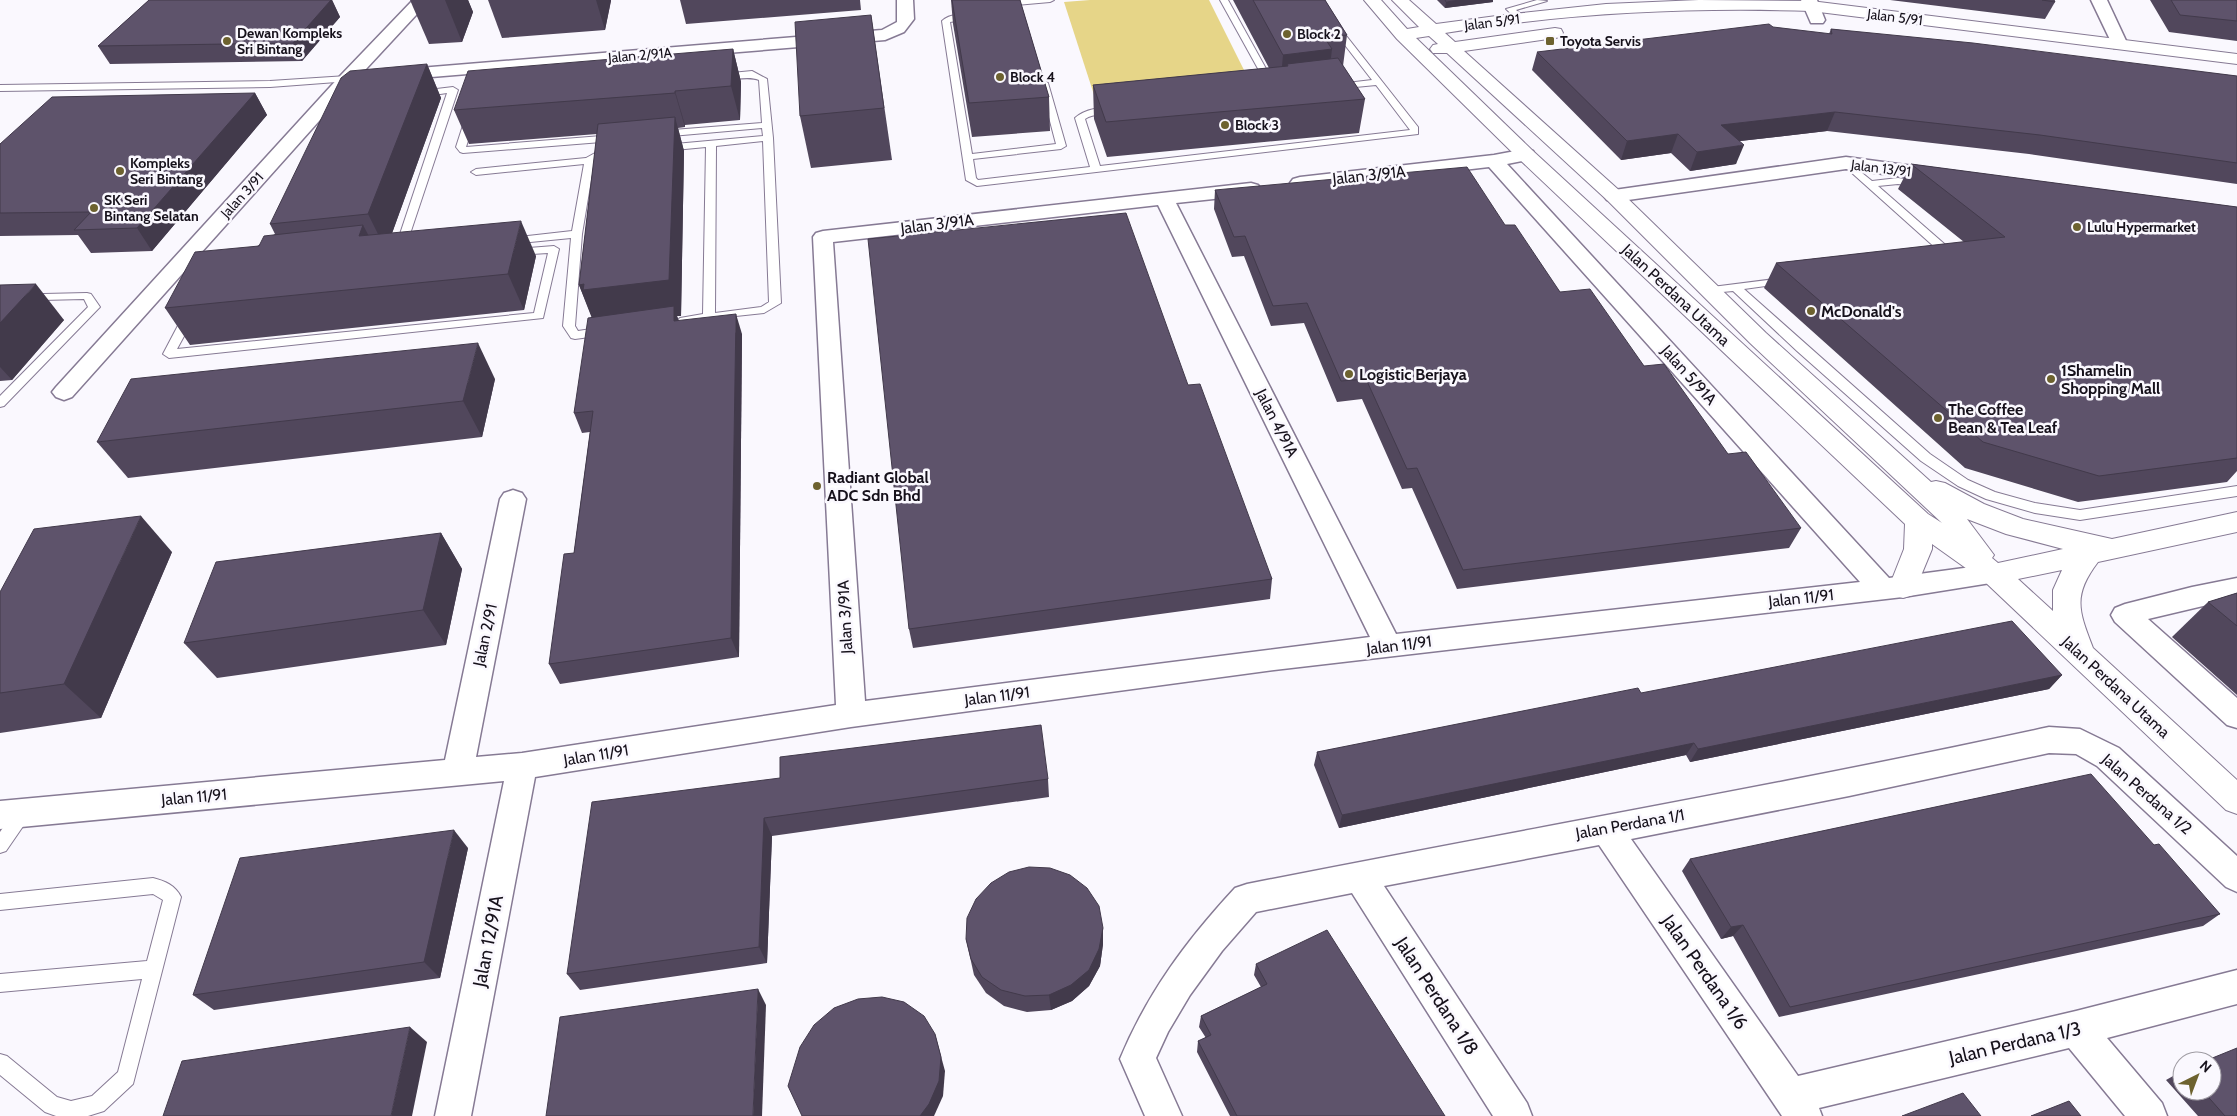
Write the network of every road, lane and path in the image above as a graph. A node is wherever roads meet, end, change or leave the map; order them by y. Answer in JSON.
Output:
{"nodes":[{"id":1,"x":422,"y":0,"type":"edge"},
{"id":2,"x":905,"y":0,"type":"edge"},
{"id":3,"x":1050,"y":0,"type":"edge"},
{"id":4,"x":1224,"y":0,"type":"edge"},
{"id":5,"x":1314,"y":0,"type":"edge"},
{"id":6,"x":1372,"y":0,"type":"edge"},
{"id":7,"x":1541,"y":0,"type":"edge"},
{"id":8,"x":2099,"y":0,"type":"edge"},
{"id":9,"x":994,"y":4,"type":"edge"},
{"id":10,"x":1404,"y":4,"type":"edge"},
{"id":11,"x":1811,"y":5,"type":"edge"},
{"id":12,"x":1022,"y":12,"type":"edge"},
{"id":13,"x":1002,"y":14,"type":"edge"},
{"id":14,"x":976,"y":16,"type":"edge"},
{"id":15,"x":1522,"y":18,"type":"junction"},
{"id":16,"x":1469,"y":25,"type":"junction"},
{"id":17,"x":1596,"y":26,"type":"dead end"},
{"id":18,"x":1432,"y":30,"type":"junction"},
{"id":19,"x":1567,"y":31,"type":"dead end"},
{"id":20,"x":1404,"y":35,"type":"junction"},
{"id":21,"x":1489,"y":43,"type":"junction"},
{"id":22,"x":2120,"y":45,"type":"junction"},
{"id":23,"x":1451,"y":48,"type":"junction"},
{"id":24,"x":1420,"y":52,"type":"junction"},
{"id":25,"x":2237,"y":59,"type":"edge"},
{"id":26,"x":1470,"y":65,"type":"junction"},
{"id":27,"x":1040,"y":70,"type":"edge"},
{"id":28,"x":2237,"y":74,"type":"edge"},
{"id":29,"x":712,"y":78,"type":"edge"},
{"id":30,"x":347,"y":79,"type":"junction"},
{"id":31,"x":1378,"y":82,"type":"junction"},
{"id":32,"x":1332,"y":87,"type":"edge"},
{"id":33,"x":0,"y":88,"type":"edge"},
{"id":34,"x":1266,"y":95,"type":"edge"},
{"id":35,"x":407,"y":96,"type":"edge"},
{"id":36,"x":474,"y":107,"type":"edge"},
{"id":37,"x":1117,"y":110,"type":"edge"},
{"id":38,"x":1531,"y":121,"type":"junction"},
{"id":39,"x":767,"y":125,"type":"junction"},
{"id":40,"x":652,"y":135,"type":"edge"},
{"id":41,"x":623,"y":138,"type":"edge"},
{"id":42,"x":768,"y":138,"type":"junction"},
{"id":43,"x":711,"y":144,"type":"junction"},
{"id":44,"x":655,"y":149,"type":"edge"},
{"id":45,"x":617,"y":153,"type":"edge"},
{"id":46,"x":1526,"y":155,"type":"junction"},
{"id":47,"x":968,"y":156,"type":"junction"},
{"id":48,"x":589,"y":161,"type":"junction"},
{"id":49,"x":1494,"y":161,"type":"junction"},
{"id":50,"x":1846,"y":163,"type":"junction"},
{"id":51,"x":1096,"y":169,"type":"junction"},
{"id":52,"x":476,"y":172,"type":"dead end"},
{"id":53,"x":1963,"y":178,"type":"edge"},
{"id":54,"x":1869,"y":184,"type":"junction"},
{"id":55,"x":1927,"y":186,"type":"edge"},
{"id":56,"x":1614,"y":196,"type":"junction"},
{"id":57,"x":1164,"y":198,"type":"junction"},
{"id":58,"x":577,"y":234,"type":"junction"},
{"id":59,"x":498,"y":243,"type":"edge"},
{"id":60,"x":505,"y":253,"type":"edge"},
{"id":61,"x":398,"y":256,"type":"edge"},
{"id":62,"x":1933,"y":260,"type":"edge"},
{"id":63,"x":1794,"y":279,"type":"edge"},
{"id":64,"x":1723,"y":289,"type":"junction"},
{"id":65,"x":0,"y":298,"type":"edge"},
{"id":66,"x":195,"y":306,"type":"edge"},
{"id":67,"x":709,"y":317,"type":"junction"},
{"id":68,"x":671,"y":322,"type":"edge"},
{"id":69,"x":613,"y":330,"type":"edge"},
{"id":70,"x":64,"y":392,"type":"dead end"},
{"id":71,"x":0,"y":403,"type":"edge"},
{"id":72,"x":1900,"y":468,"type":"junction"},
{"id":73,"x":2237,"y":491,"type":"edge"},
{"id":74,"x":513,"y":499,"type":"dead end"},
{"id":75,"x":1918,"y":521,"type":"junction"},
{"id":76,"x":2237,"y":522,"type":"edge"},
{"id":77,"x":2118,"y":547,"type":"junction"},
{"id":78,"x":2088,"y":555,"type":"junction"},
{"id":79,"x":1994,"y":574,"type":"junction"},
{"id":80,"x":1893,"y":588,"type":"junction"},
{"id":81,"x":2237,"y":588,"type":"edge"},
{"id":82,"x":1389,"y":647,"type":"junction"},
{"id":83,"x":2080,"y":652,"type":"junction"},
{"id":84,"x":851,"y":715,"type":"junction"},
{"id":85,"x":2237,"y":716,"type":"edge"},
{"id":86,"x":2014,"y":748,"type":"joint"},
{"id":87,"x":522,"y":766,"type":"junction"},
{"id":88,"x":458,"y":772,"type":"junction"},
{"id":89,"x":2237,"y":800,"type":"edge"},
{"id":90,"x":11,"y":814,"type":"edge"},
{"id":91,"x":1606,"y":828,"type":"junction"},
{"id":92,"x":0,"y":846,"type":"edge"},
{"id":93,"x":1359,"y":876,"type":"junction"},
{"id":94,"x":2237,"y":877,"type":"edge"},
{"id":95,"x":0,"y":902,"type":"edge"},
{"id":96,"x":153,"y":969,"type":"junction"},
{"id":97,"x":0,"y":984,"type":"edge"},
{"id":98,"x":2237,"y":987,"type":"edge"},
{"id":99,"x":2076,"y":1029,"type":"junction"},
{"id":100,"x":0,"y":1063,"type":"edge"},
{"id":101,"x":1798,"y":1106,"type":"edge"},
{"id":102,"x":453,"y":1116,"type":"edge"},
{"id":103,"x":1164,"y":1116,"type":"edge"},
{"id":104,"x":1514,"y":1116,"type":"edge"},
{"id":105,"x":2149,"y":1116,"type":"edge"}],
"edges":[{"from":1,"to":30,"type":"street","name":"Jalan 3/91"},
{"from":2,"to":30,"type":"street","name":"Jalan 2/91A"},
{"from":3,"to":9,"type":"lane"},
{"from":4,"to":34,"type":"lane"},
{"from":5,"to":31,"type":"lane"},
{"from":6,"to":20,"type":"street","name":"Jalan Perdana Utama"},
{"from":7,"to":15,"type":"lane"},
{"from":8,"to":22,"type":"street"},
{"from":10,"to":16,"type":"street"},
{"from":10,"to":18,"type":"street"},
{"from":11,"to":15,"type":"street","name":"Jalan 5/91"},
{"from":11,"to":17,"type":"street","name":"Jalan 5/91"},
{"from":11,"to":22,"type":"street","name":"Jalan 5/91"},
{"from":11,"to":28,"type":"street","name":"Jalan 5/91"},
{"from":12,"to":13,"type":"lane"},
{"from":14,"to":47,"type":"lane"},
{"from":15,"to":16,"type":"street","name":"Jalan 5/91"},
{"from":16,"to":18,"type":"street","name":"Jalan 5/91"},
{"from":18,"to":20,"type":"street","name":"Jalan 5/91"},
{"from":18,"to":23,"type":"street","name":"Jalan Perdana Utama"},
{"from":19,"to":21,"type":"street","name":"Jalan 5/91"},
{"from":20,"to":24,"type":"street","name":"Jalan Perdana Utama"},
{"from":21,"to":23,"type":"street","name":"Jalan 5/91"},
{"from":21,"to":26,"type":"street"},
{"from":22,"to":25,"type":"street","name":"Jalan 5/91"},
{"from":23,"to":24,"type":"street","name":"Jalan 5/91"},
{"from":23,"to":26,"type":"street","name":"Jalan Perdana Utama"},
{"from":24,"to":46,"type":"street","name":"Jalan Perdana Utama"},
{"from":26,"to":38,"type":"street","name":"Jalan Perdana Utama"},
{"from":27,"to":47,"type":"lane"},
{"from":29,"to":39,"type":"lane"},
{"from":30,"to":33,"type":"lane"},
{"from":30,"to":70,"type":"street","name":"Jalan 3/91"},
{"from":31,"to":32,"type":"lane"},
{"from":31,"to":51,"type":"lane"},
{"from":35,"to":61,"type":"lane"},
{"from":36,"to":41,"type":"lane"},
{"from":37,"to":51,"type":"lane"},
{"from":38,"to":46,"type":"street"},
{"from":38,"to":56,"type":"street","name":"Jalan Perdana Utama"},
{"from":39,"to":40,"type":"lane"},
{"from":39,"to":42,"type":"lane"},
{"from":42,"to":43,"type":"lane"},
{"from":42,"to":67,"type":"lane"},
{"from":43,"to":44,"type":"lane"},
{"from":43,"to":67,"type":"lane"},
{"from":45,"to":48,"type":"lane"},
{"from":46,"to":49,"type":"street","name":"Jalan 3/91A"},
{"from":46,"to":75,"type":"street","name":"Jalan Perdana Utama"},
{"from":47,"to":51,"type":"lane"},
{"from":48,"to":52,"type":"lane"},
{"from":48,"to":58,"type":"lane"},
{"from":49,"to":57,"type":"street","name":"Jalan 3/91A"},
{"from":49,"to":80,"type":"street","name":"Jalan 5/91A"},
{"from":50,"to":53,"type":"street","name":"Jalan 13/91"},
{"from":50,"to":54,"type":"lane"},
{"from":50,"to":56,"type":"street","name":"Jalan 13/91"},
{"from":54,"to":55,"type":"lane"},
{"from":54,"to":62,"type":"lane"},
{"from":56,"to":64,"type":"street","name":"Jalan Perdana Utama"},
{"from":57,"to":82,"type":"street","name":"Jalan 4/91A"},
{"from":57,"to":84,"type":"street","name":"Jalan 3/91A"},
{"from":58,"to":59,"type":"lane"},
{"from":58,"to":69,"type":"lane"},
{"from":60,"to":66,"type":"lane"},
{"from":63,"to":64,"type":"lane"},
{"from":64,"to":72,"type":"street","name":"Jalan Perdana Utama"},
{"from":64,"to":73,"type":"lane"},
{"from":65,"to":71,"type":"lane"},
{"from":67,"to":68,"type":"lane"},
{"from":72,"to":77,"type":"street"},
{"from":72,"to":79,"type":"street","name":"Jalan Perdana Utama"},
{"from":74,"to":88,"type":"street","name":"Jalan 2/91"},
{"from":75,"to":79,"type":"street","name":"Jalan Perdana Utama"},
{"from":75,"to":80,"type":"street"},
{"from":76,"to":77,"type":"street"},
{"from":77,"to":78,"type":"street"},
{"from":78,"to":79,"type":"street"},
{"from":78,"to":83,"type":"street"},
{"from":79,"to":80,"type":"street","name":"Jalan 11/91"},
{"from":79,"to":83,"type":"street","name":"Jalan Perdana Utama"},
{"from":80,"to":82,"type":"street","name":"Jalan 11/91"},
{"from":81,"to":85,"type":"street"},
{"from":82,"to":84,"type":"street","name":"Jalan 11/91"},
{"from":83,"to":89,"type":"street","name":"Jalan Perdana Utama"},
{"from":84,"to":87,"type":"street","name":"Jalan 11/91"},
{"from":86,"to":91,"type":"street","name":"Jalan Perdana 1/1"},
{"from":86,"to":94,"type":"street","name":"Jalan Perdana 1/2"},
{"from":87,"to":88,"type":"street","name":"Jalan 11/91"},
{"from":87,"to":102,"type":"street","name":"Jalan 12/91A"},
{"from":88,"to":90,"type":"street","name":"Jalan 11/91"},
{"from":90,"to":92,"type":"lane"},
{"from":91,"to":93,"type":"street","name":"Jalan Perdana 1/1"},
{"from":91,"to":101,"type":"street","name":"Jalan Perdana 1/6"},
{"from":93,"to":103,"type":"street","name":"Jalan Perdana 1/1"},
{"from":93,"to":104,"type":"street","name":"Jalan Perdana 1/8"},
{"from":95,"to":96,"type":"lane"},
{"from":96,"to":97,"type":"lane"},
{"from":96,"to":100,"type":"lane"},
{"from":98,"to":99,"type":"street","name":"Jalan Perdana 1/3"},
{"from":99,"to":101,"type":"street","name":"Jalan Perdana 1/3"},
{"from":99,"to":105,"type":"street"}]}
